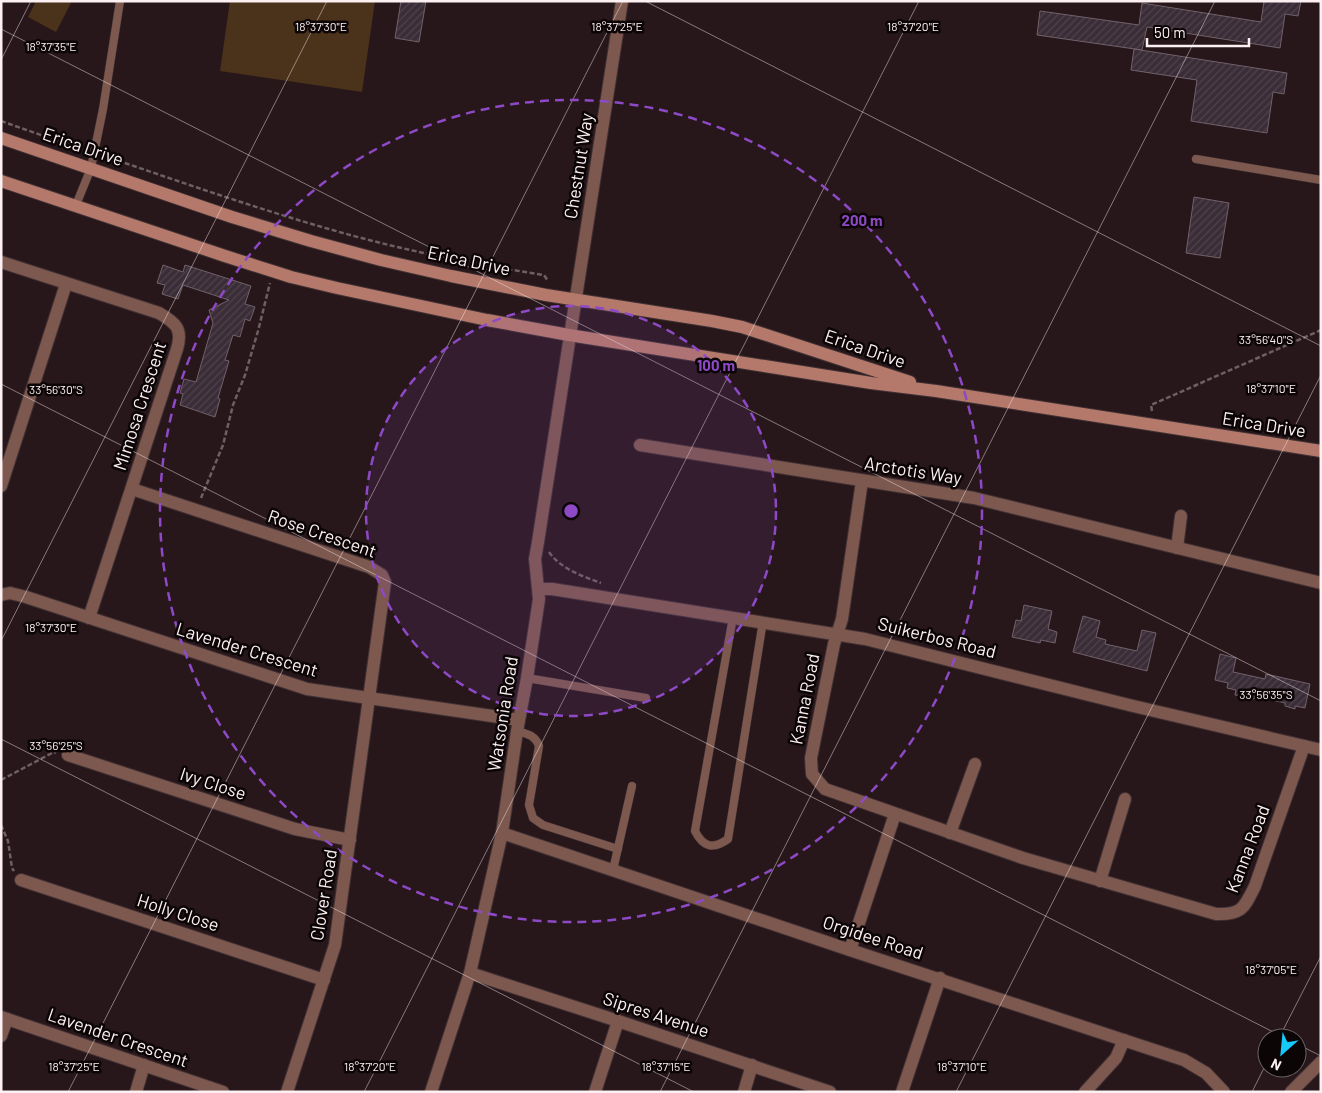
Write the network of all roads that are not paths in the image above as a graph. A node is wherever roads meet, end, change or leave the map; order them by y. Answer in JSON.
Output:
{"nodes":[{"id":1,"x":120,"y":1,"type":"edge"},
{"id":2,"x":622,"y":1,"type":"edge"},
{"id":3,"x":1,"y":138,"type":"edge"},
{"id":4,"x":1196,"y":159,"type":"dead end"},
{"id":5,"x":91,"y":168,"type":"junction"},
{"id":6,"x":1,"y":180,"type":"edge"},
{"id":7,"x":1321,"y":180,"type":"edge"},
{"id":8,"x":76,"y":205,"type":"junction"},
{"id":9,"x":1,"y":262,"type":"edge"},
{"id":10,"x":66,"y":284,"type":"junction"},
{"id":11,"x":576,"y":300,"type":"junction"},
{"id":12,"x":569,"y":335,"type":"junction"},
{"id":13,"x":936,"y":391,"type":"junction"},
{"id":14,"x":640,"y":445,"type":"dead end"},
{"id":15,"x":1321,"y":451,"type":"edge"},
{"id":16,"x":862,"y":481,"type":"junction"},
{"id":17,"x":1,"y":486,"type":"edge"},
{"id":18,"x":132,"y":489,"type":"junction"},
{"id":19,"x":1181,"y":516,"type":"dead end"},
{"id":20,"x":1177,"y":548,"type":"junction"},
{"id":21,"x":1321,"y":583,"type":"edge"},
{"id":22,"x":539,"y":589,"type":"junction"},
{"id":23,"x":1,"y":595,"type":"edge"},
{"id":24,"x":733,"y":617,"type":"junction"},
{"id":25,"x":89,"y":618,"type":"junction"},
{"id":26,"x":763,"y":621,"type":"junction"},
{"id":27,"x":837,"y":633,"type":"junction"},
{"id":28,"x":527,"y":678,"type":"junction"},
{"id":29,"x":369,"y":698,"type":"junction"},
{"id":30,"x":646,"y":698,"type":"dead end"},
{"id":31,"x":518,"y":725,"type":"junction"},
{"id":32,"x":1304,"y":746,"type":"junction"},
{"id":33,"x":1321,"y":750,"type":"edge"},
{"id":34,"x":68,"y":755,"type":"dead end"},
{"id":35,"x":975,"y":764,"type":"dead end"},
{"id":36,"x":632,"y":786,"type":"dead end"},
{"id":37,"x":1125,"y":799,"type":"dead end"},
{"id":38,"x":894,"y":814,"type":"junction"},
{"id":39,"x":502,"y":833,"type":"junction"},
{"id":40,"x":950,"y":833,"type":"junction"},
{"id":41,"x":350,"y":840,"type":"junction"},
{"id":42,"x":618,"y":850,"type":"junction"},
{"id":43,"x":613,"y":870,"type":"junction"},
{"id":44,"x":21,"y":880,"type":"dead end"},
{"id":45,"x":1100,"y":881,"type":"junction"},
{"id":46,"x":850,"y":950,"type":"junction"},
{"id":47,"x":470,"y":973,"type":"junction"},
{"id":48,"x":940,"y":978,"type":"junction"},
{"id":49,"x":324,"y":980,"type":"junction"},
{"id":50,"x":4,"y":1018,"type":"edge"},
{"id":51,"x":618,"y":1020,"type":"junction"},
{"id":52,"x":1,"y":1036,"type":"edge"},
{"id":53,"x":1124,"y":1040,"type":"junction"},
{"id":54,"x":1321,"y":1062,"type":"edge"},
{"id":55,"x":144,"y":1065,"type":"junction"},
{"id":56,"x":752,"y":1065,"type":"junction"},
{"id":57,"x":136,"y":1092,"type":"edge"},
{"id":58,"x":223,"y":1092,"type":"edge"},
{"id":59,"x":287,"y":1092,"type":"edge"},
{"id":60,"x":431,"y":1092,"type":"edge"},
{"id":61,"x":595,"y":1092,"type":"edge"},
{"id":62,"x":744,"y":1092,"type":"edge"},
{"id":63,"x":830,"y":1092,"type":"edge"},
{"id":64,"x":902,"y":1092,"type":"edge"},
{"id":65,"x":1085,"y":1092,"type":"edge"},
{"id":66,"x":1224,"y":1092,"type":"edge"},
{"id":67,"x":1291,"y":1092,"type":"edge"}],
"edges":[{"from":1,"to":5,"type":"lane"},
{"from":2,"to":11,"type":"street","name":"Chestnut Way"},
{"from":3,"to":5,"type":"main road","name":"Erica Drive"},
{"from":4,"to":7,"type":"lane"},
{"from":5,"to":8,"type":"lane"},
{"from":5,"to":11,"type":"main road","name":"Erica Drive"},
{"from":6,"to":8,"type":"main road","name":"Erica Drive"},
{"from":8,"to":12,"type":"main road","name":"Erica Drive"},
{"from":9,"to":10,"type":"street","name":"Mimosa Crescent"},
{"from":10,"to":17,"type":"street"},
{"from":10,"to":18,"type":"street","name":"Mimosa Crescent"},
{"from":11,"to":12,"type":"street","name":"Chestnut Way"},
{"from":11,"to":13,"type":"main road","name":"Erica Drive"},
{"from":12,"to":13,"type":"main road","name":"Erica Drive"},
{"from":12,"to":22,"type":"street","name":"Watsonia Road"},
{"from":13,"to":15,"type":"main road","name":"Erica Drive"},
{"from":14,"to":16,"type":"street","name":"Arctotis Way"},
{"from":16,"to":20,"type":"street","name":"Arctotis Way"},
{"from":16,"to":27,"type":"street","name":"Kanna Road"},
{"from":18,"to":25,"type":"street","name":"Mimosa Crescent"},
{"from":18,"to":29,"type":"street","name":"Rose Crescent"},
{"from":19,"to":20,"type":"street"},
{"from":20,"to":21,"type":"street","name":"Arctotis Way"},
{"from":22,"to":24,"type":"street","name":"Suikerbos Road"},
{"from":22,"to":28,"type":"street","name":"Watsonia Road"},
{"from":23,"to":25,"type":"street","name":"Lavender Crescent"},
{"from":24,"to":26,"type":"street","name":"Suikerbos Road"},
{"from":24,"to":26,"type":"lane"},
{"from":25,"to":29,"type":"street","name":"Lavender Crescent"},
{"from":26,"to":27,"type":"street","name":"Suikerbos Road"},
{"from":27,"to":32,"type":"street","name":"Suikerbos Road"},
{"from":27,"to":38,"type":"street","name":"Kanna Road"},
{"from":28,"to":30,"type":"lane"},
{"from":28,"to":31,"type":"street","name":"Watsonia Road"},
{"from":29,"to":31,"type":"street","name":"Lavender Crescent"},
{"from":29,"to":41,"type":"street","name":"Clover Road"},
{"from":31,"to":39,"type":"street","name":"Watsonia Road"},
{"from":31,"to":42,"type":"lane"},
{"from":32,"to":33,"type":"street","name":"Suikerbos Road"},
{"from":32,"to":45,"type":"street","name":"Kanna Road"},
{"from":34,"to":41,"type":"street","name":"Ivy Close"},
{"from":35,"to":40,"type":"street"},
{"from":36,"to":42,"type":"lane"},
{"from":37,"to":45,"type":"street"},
{"from":38,"to":40,"type":"street","name":"Kanna Road"},
{"from":38,"to":46,"type":"street"},
{"from":39,"to":43,"type":"street","name":"Orgidee Road"},
{"from":39,"to":47,"type":"street","name":"Watsonia Road"},
{"from":40,"to":45,"type":"street","name":"Kanna Road"},
{"from":41,"to":49,"type":"street","name":"Clover Road"},
{"from":42,"to":43,"type":"lane"},
{"from":43,"to":46,"type":"street","name":"Orgidee Road"},
{"from":44,"to":49,"type":"street","name":"Holly Close"},
{"from":46,"to":48,"type":"street","name":"Orgidee Road"},
{"from":47,"to":51,"type":"street","name":"Sipres Avenue"},
{"from":47,"to":60,"type":"street","name":"Watsonia Road"},
{"from":48,"to":53,"type":"street","name":"Orgidee Road"},
{"from":48,"to":64,"type":"street"},
{"from":49,"to":59,"type":"street","name":"Clover Road"},
{"from":50,"to":52,"type":"street"},
{"from":50,"to":55,"type":"street","name":"Lavender Crescent"},
{"from":51,"to":56,"type":"street","name":"Sipres Avenue"},
{"from":51,"to":61,"type":"street"},
{"from":53,"to":65,"type":"street"},
{"from":53,"to":66,"type":"street","name":"Orgidee Road"},
{"from":54,"to":67,"type":"street"},
{"from":55,"to":57,"type":"street"},
{"from":55,"to":58,"type":"street","name":"Lavender Crescent"},
{"from":56,"to":62,"type":"street"},
{"from":56,"to":63,"type":"street","name":"Sipres Avenue"}]}
